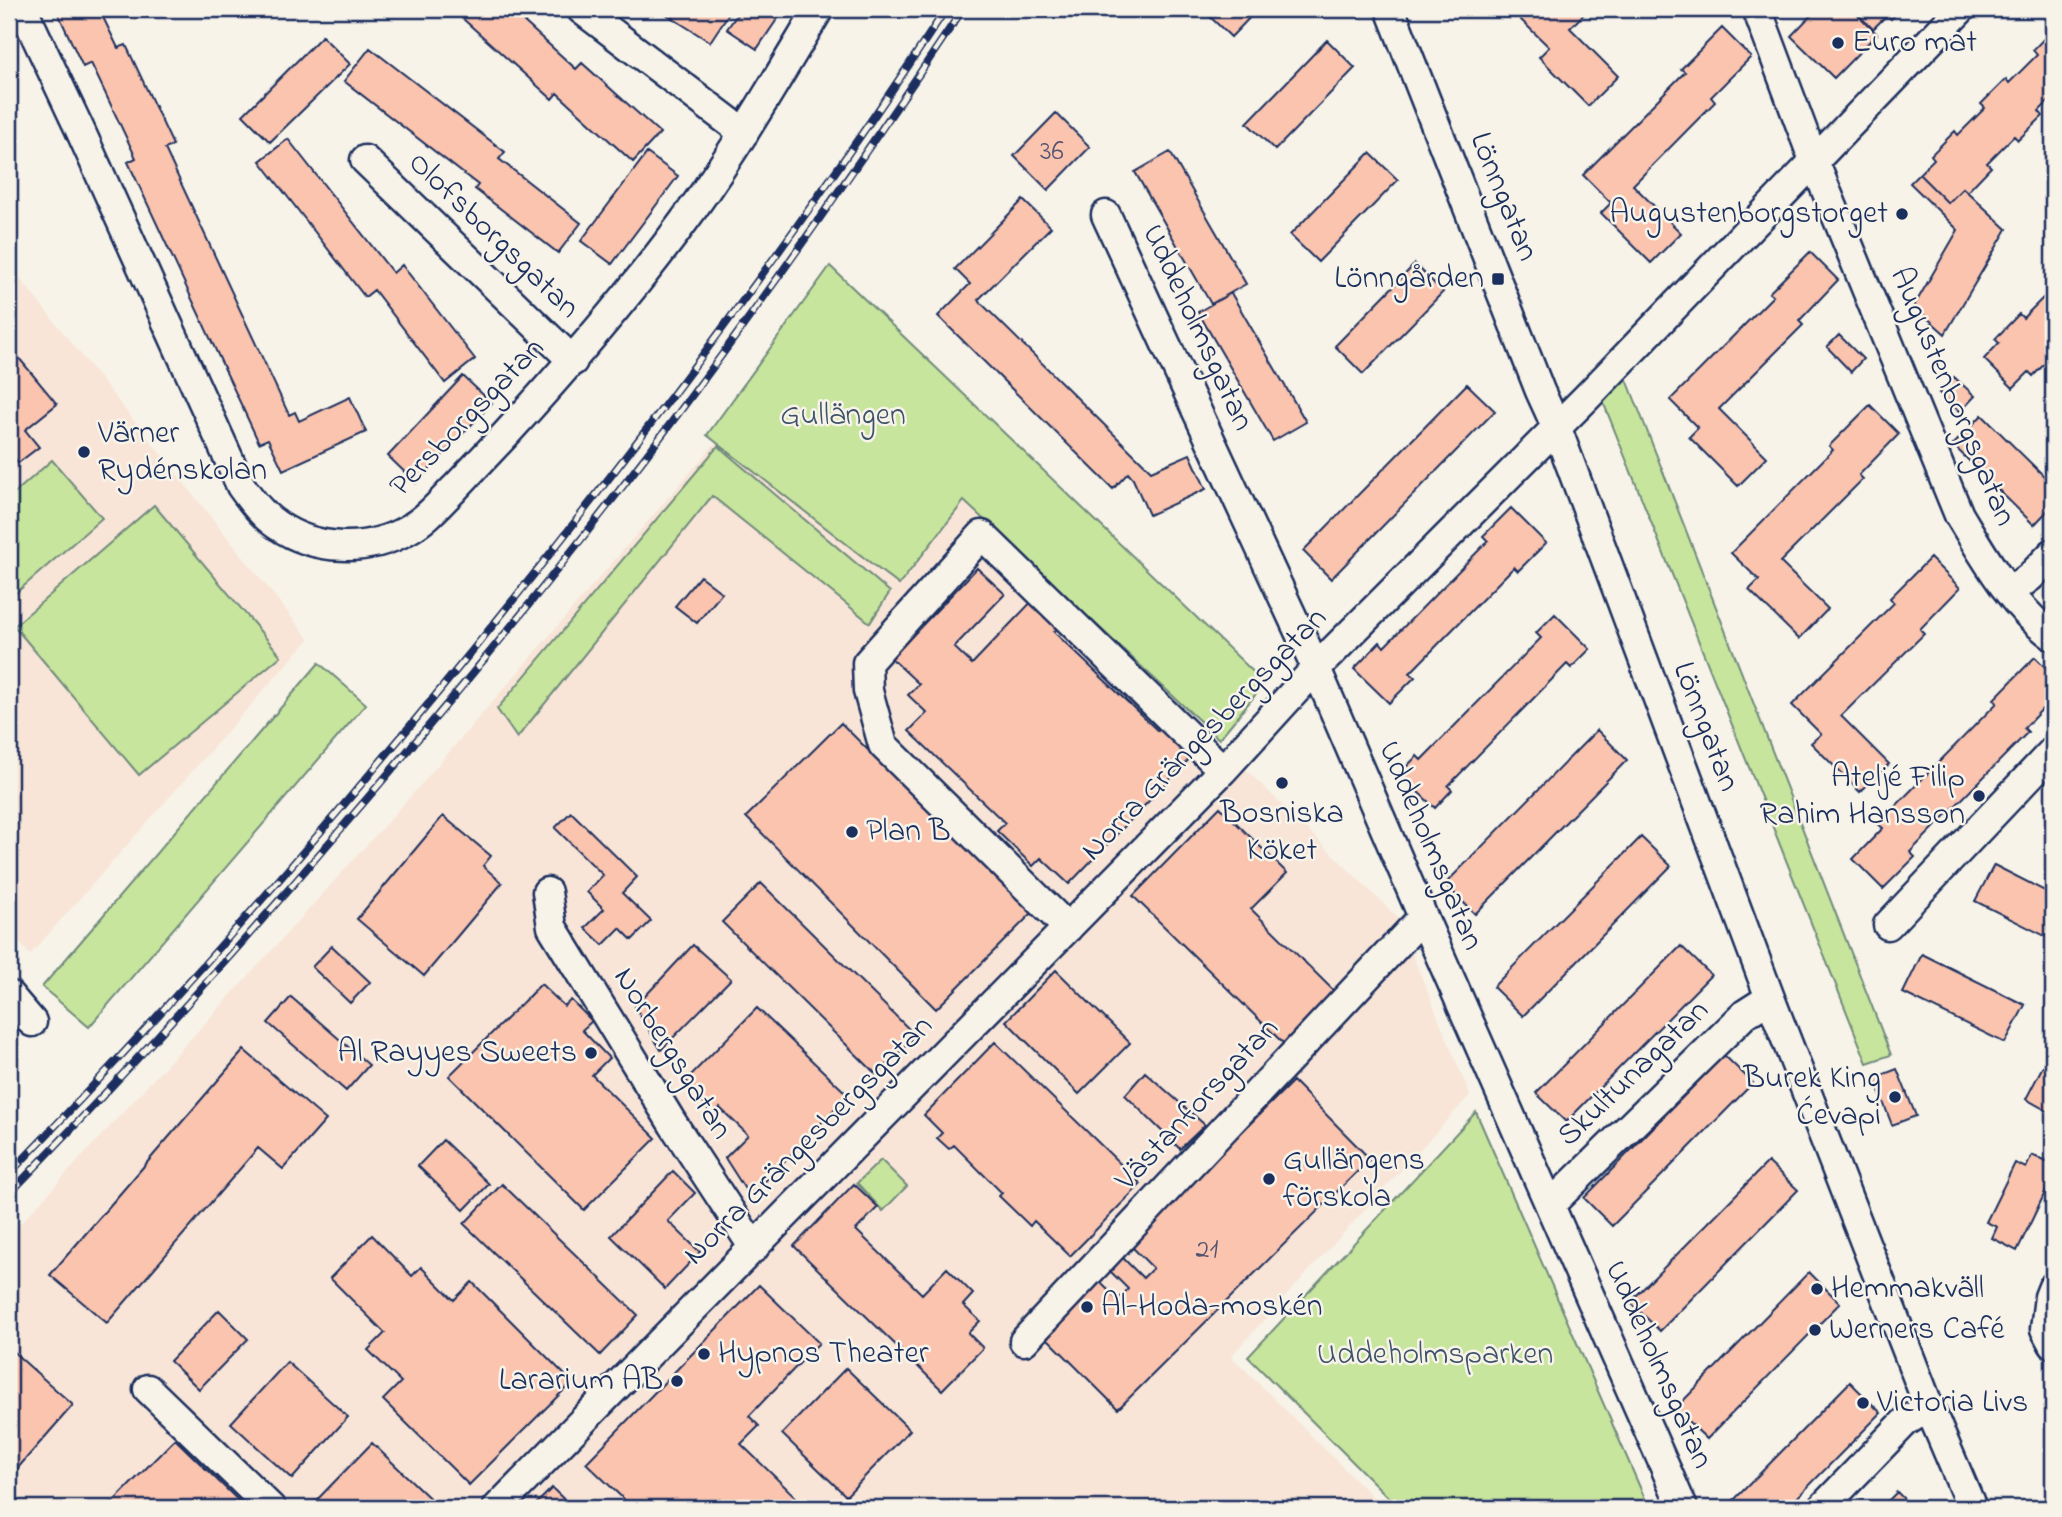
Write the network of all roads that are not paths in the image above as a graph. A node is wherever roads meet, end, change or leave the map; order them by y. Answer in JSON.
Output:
{"nodes":[{"id":1,"x":23,"y":9,"type":"edge"},
{"id":2,"x":581,"y":9,"type":"edge"},
{"id":3,"x":819,"y":9,"type":"edge"},
{"id":4,"x":1391,"y":9,"type":"edge"},
{"id":5,"x":1757,"y":9,"type":"edge"},
{"id":6,"x":1961,"y":9,"type":"edge"},
{"id":7,"x":744,"y":133,"type":"junction"},
{"id":8,"x":365,"y":160,"type":"dead end"},
{"id":9,"x":1814,"y":161,"type":"junction"},
{"id":10,"x":1106,"y":215,"type":"dead end"},
{"id":11,"x":573,"y":361,"type":"junction"},
{"id":12,"x":1556,"y":426,"type":"junction"},
{"id":13,"x":2053,"y":553,"type":"edge"},
{"id":14,"x":2010,"y":592,"type":"junction"},
{"id":15,"x":2053,"y":636,"type":"edge"},
{"id":16,"x":1316,"y":668,"type":"junction"},
{"id":17,"x":2053,"y":751,"type":"edge"},
{"id":18,"x":1223,"y":770,"type":"junction"},
{"id":19,"x":547,"y":892,"type":"dead end"},
{"id":20,"x":1423,"y":918,"type":"junction"},
{"id":21,"x":1888,"y":925,"type":"dead end"},
{"id":22,"x":1068,"y":928,"type":"junction"},
{"id":23,"x":9,"y":995,"type":"edge"},
{"id":24,"x":1770,"y":998,"type":"junction"},
{"id":25,"x":32,"y":1023,"type":"dead end"},
{"id":26,"x":1550,"y":1205,"type":"junction"},
{"id":27,"x":754,"y":1248,"type":"junction"},
{"id":28,"x":2053,"y":1287,"type":"edge"},
{"id":29,"x":1024,"y":1341,"type":"dead end"},
{"id":30,"x":2053,"y":1344,"type":"edge"},
{"id":31,"x":148,"y":1389,"type":"dead end"},
{"id":32,"x":1928,"y":1408,"type":"junction"},
{"id":33,"x":271,"y":1508,"type":"edge"},
{"id":34,"x":497,"y":1508,"type":"edge"},
{"id":35,"x":1683,"y":1508,"type":"edge"},
{"id":36,"x":1822,"y":1508,"type":"edge"},
{"id":37,"x":1972,"y":1508,"type":"edge"}],
"edges":[{"from":1,"to":11,"type":"street","name":"Persborgsgatan"},
{"from":2,"to":7,"type":"street"},
{"from":3,"to":7,"type":"street","name":"Persborgsgatan"},
{"from":4,"to":12,"type":"street","name":"Lönngatan"},
{"from":5,"to":9,"type":"street","name":"Augustenborgsgatan"},
{"from":6,"to":9,"type":"street","name":"Norra Grängesbergsgatan"},
{"from":7,"to":11,"type":"street","name":"Persborgsgatan"},
{"from":8,"to":11,"type":"street","name":"Olofsborgsgatan"},
{"from":9,"to":12,"type":"street","name":"Norra Grängesbergsgatan"},
{"from":9,"to":14,"type":"street","name":"Augustenborgsgatan"},
{"from":10,"to":16,"type":"street","name":"Uddeholmsgatan"},
{"from":12,"to":16,"type":"street","name":"Norra Grängesbergsgatan"},
{"from":12,"to":24,"type":"street","name":"Lönngatan"},
{"from":13,"to":14,"type":"street"},
{"from":14,"to":15,"type":"street","name":"Augustenborgsgatan"},
{"from":16,"to":18,"type":"street","name":"Norra Grängesbergsgatan"},
{"from":16,"to":20,"type":"street","name":"Uddeholmsgatan"},
{"from":17,"to":21,"type":"street"},
{"from":18,"to":22,"type":"street","name":"Norra Grängesbergsgatan"},
{"from":18,"to":22,"type":"street"},
{"from":19,"to":27,"type":"street","name":"Norbergsgatan"},
{"from":20,"to":26,"type":"street","name":"Uddeholmsgatan"},
{"from":20,"to":29,"type":"street","name":"Västanforsgatan"},
{"from":22,"to":27,"type":"street","name":"Norra Grängesbergsgatan"},
{"from":23,"to":25,"type":"street"},
{"from":24,"to":26,"type":"street","name":"Skultunagatan"},
{"from":24,"to":32,"type":"street","name":"Lönngatan"},
{"from":26,"to":35,"type":"street","name":"Uddeholmsgatan"},
{"from":27,"to":34,"type":"street","name":"Norra Grängesbergsgatan"},
{"from":28,"to":30,"type":"street"},
{"from":31,"to":33,"type":"street"},
{"from":32,"to":36,"type":"street"},
{"from":32,"to":37,"type":"street","name":"Lönngatan"}]}
